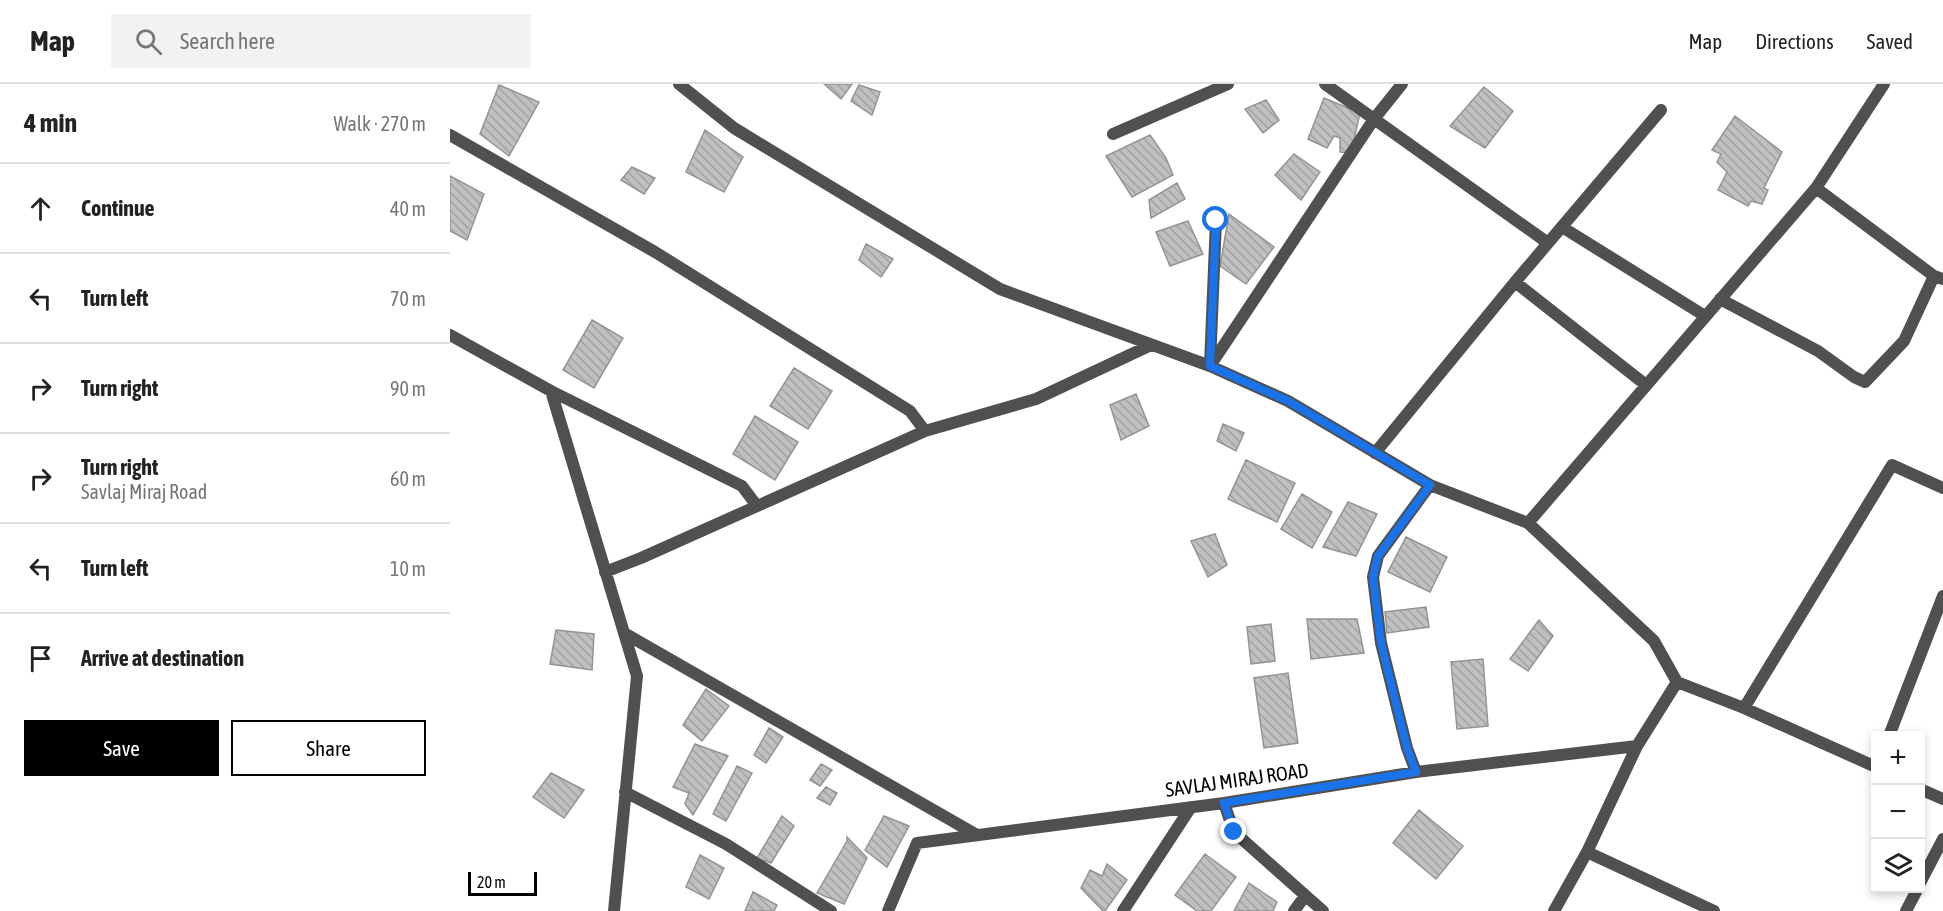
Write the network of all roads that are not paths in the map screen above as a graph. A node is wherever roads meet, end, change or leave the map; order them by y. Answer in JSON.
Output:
{"nodes":[{"id":1,"x":679,"y":84,"type":"edge"},
{"id":2,"x":1228,"y":84,"type":"edge"},
{"id":3,"x":1325,"y":84,"type":"edge"},
{"id":4,"x":1402,"y":84,"type":"edge"},
{"id":5,"x":1884,"y":84,"type":"edge"},
{"id":6,"x":1661,"y":110,"type":"dead end"},
{"id":7,"x":1374,"y":119,"type":"junction"},
{"id":8,"x":1113,"y":134,"type":"dead end"},
{"id":9,"x":450,"y":135,"type":"edge"},
{"id":10,"x":1816,"y":188,"type":"junction"},
{"id":11,"x":1216,"y":220,"type":"dead end"},
{"id":12,"x":1562,"y":227,"type":"junction"},
{"id":13,"x":1548,"y":243,"type":"junction"},
{"id":14,"x":1939,"y":277,"type":"edge"},
{"id":15,"x":1515,"y":282,"type":"junction"},
{"id":16,"x":1720,"y":299,"type":"junction"},
{"id":17,"x":1706,"y":316,"type":"junction"},
{"id":18,"x":450,"y":335,"type":"edge"},
{"id":19,"x":1151,"y":345,"type":"junction"},
{"id":20,"x":1210,"y":366,"type":"junction"},
{"id":21,"x":1646,"y":385,"type":"junction"},
{"id":22,"x":551,"y":390,"type":"junction"},
{"id":23,"x":925,"y":431,"type":"junction"},
{"id":24,"x":1375,"y":453,"type":"junction"},
{"id":25,"x":1430,"y":485,"type":"junction"},
{"id":26,"x":1943,"y":488,"type":"edge"},
{"id":27,"x":757,"y":506,"type":"junction"},
{"id":28,"x":1527,"y":523,"type":"junction"},
{"id":29,"x":605,"y":572,"type":"junction"},
{"id":30,"x":1943,"y":596,"type":"edge"},
{"id":31,"x":624,"y":633,"type":"junction"},
{"id":32,"x":1677,"y":682,"type":"junction"},
{"id":33,"x":1744,"y":708,"type":"junction"},
{"id":34,"x":1891,"y":731,"type":"edge"},
{"id":35,"x":1637,"y":746,"type":"junction"},
{"id":36,"x":1871,"y":765,"type":"edge"},
{"id":37,"x":1416,"y":772,"type":"junction"},
{"id":38,"x":1925,"y":791,"type":"edge"},
{"id":39,"x":625,"y":792,"type":"junction"},
{"id":40,"x":1943,"y":799,"type":"edge"},
{"id":41,"x":1224,"y":803,"type":"junction"},
{"id":42,"x":1191,"y":807,"type":"junction"},
{"id":43,"x":977,"y":835,"type":"junction"},
{"id":44,"x":1943,"y":839,"type":"edge"},
{"id":45,"x":1587,"y":852,"type":"junction"},
{"id":46,"x":1925,"y":873,"type":"edge"},
{"id":47,"x":1915,"y":893,"type":"edge"},
{"id":48,"x":1305,"y":896,"type":"junction"},
{"id":49,"x":614,"y":911,"type":"edge"},
{"id":50,"x":831,"y":911,"type":"edge"},
{"id":51,"x":888,"y":911,"type":"edge"},
{"id":52,"x":1123,"y":911,"type":"edge"},
{"id":53,"x":1294,"y":911,"type":"edge"},
{"id":54,"x":1323,"y":911,"type":"edge"},
{"id":55,"x":1554,"y":911,"type":"edge"},
{"id":56,"x":1714,"y":911,"type":"edge"},
{"id":57,"x":1906,"y":911,"type":"edge"}],
"edges":[{"from":1,"to":19,"type":"street"},
{"from":2,"to":8,"type":"street"},
{"from":3,"to":7,"type":"street"},
{"from":4,"to":7,"type":"street"},
{"from":5,"to":10,"type":"street"},
{"from":6,"to":12,"type":"street"},
{"from":7,"to":13,"type":"street"},
{"from":7,"to":20,"type":"street"},
{"from":9,"to":23,"type":"street"},
{"from":10,"to":14,"type":"street"},
{"from":10,"to":16,"type":"street"},
{"from":11,"to":20,"type":"street"},
{"from":12,"to":13,"type":"street"},
{"from":12,"to":17,"type":"street"},
{"from":13,"to":15,"type":"street"},
{"from":14,"to":16,"type":"street"},
{"from":15,"to":21,"type":"street"},
{"from":15,"to":24,"type":"street"},
{"from":16,"to":17,"type":"street"},
{"from":17,"to":21,"type":"street"},
{"from":18,"to":22,"type":"street"},
{"from":19,"to":20,"type":"street"},
{"from":19,"to":23,"type":"street"},
{"from":20,"to":24,"type":"street"},
{"from":21,"to":28,"type":"street"},
{"from":22,"to":27,"type":"street"},
{"from":22,"to":29,"type":"street"},
{"from":23,"to":27,"type":"street"},
{"from":24,"to":25,"type":"street"},
{"from":25,"to":28,"type":"street"},
{"from":25,"to":37,"type":"street"},
{"from":26,"to":33,"type":"street"},
{"from":27,"to":29,"type":"street"},
{"from":28,"to":32,"type":"street"},
{"from":29,"to":31,"type":"street"},
{"from":30,"to":34,"type":"street"},
{"from":31,"to":39,"type":"street"},
{"from":31,"to":43,"type":"street"},
{"from":32,"to":33,"type":"street"},
{"from":32,"to":35,"type":"street"},
{"from":33,"to":36,"type":"street"},
{"from":35,"to":37,"type":"street","name":"SAVLAJ MIRAJ ROAD"},
{"from":35,"to":45,"type":"street"},
{"from":37,"to":41,"type":"street","name":"SAVLAJ MIRAJ ROAD"},
{"from":38,"to":40,"type":"street"},
{"from":39,"to":49,"type":"street"},
{"from":39,"to":50,"type":"street"},
{"from":41,"to":42,"type":"street","name":"SAVLAJ MIRAJ ROAD"},
{"from":41,"to":48,"type":"street"},
{"from":42,"to":43,"type":"street","name":"SAVLAJ MIRAJ ROAD"},
{"from":42,"to":52,"type":"street"},
{"from":43,"to":51,"type":"street","name":"SAVLAJ MIRAJ ROAD"},
{"from":44,"to":46,"type":"street"},
{"from":45,"to":55,"type":"street"},
{"from":45,"to":56,"type":"street"},
{"from":47,"to":57,"type":"street"},
{"from":48,"to":53,"type":"street"},
{"from":48,"to":54,"type":"street"}]}
